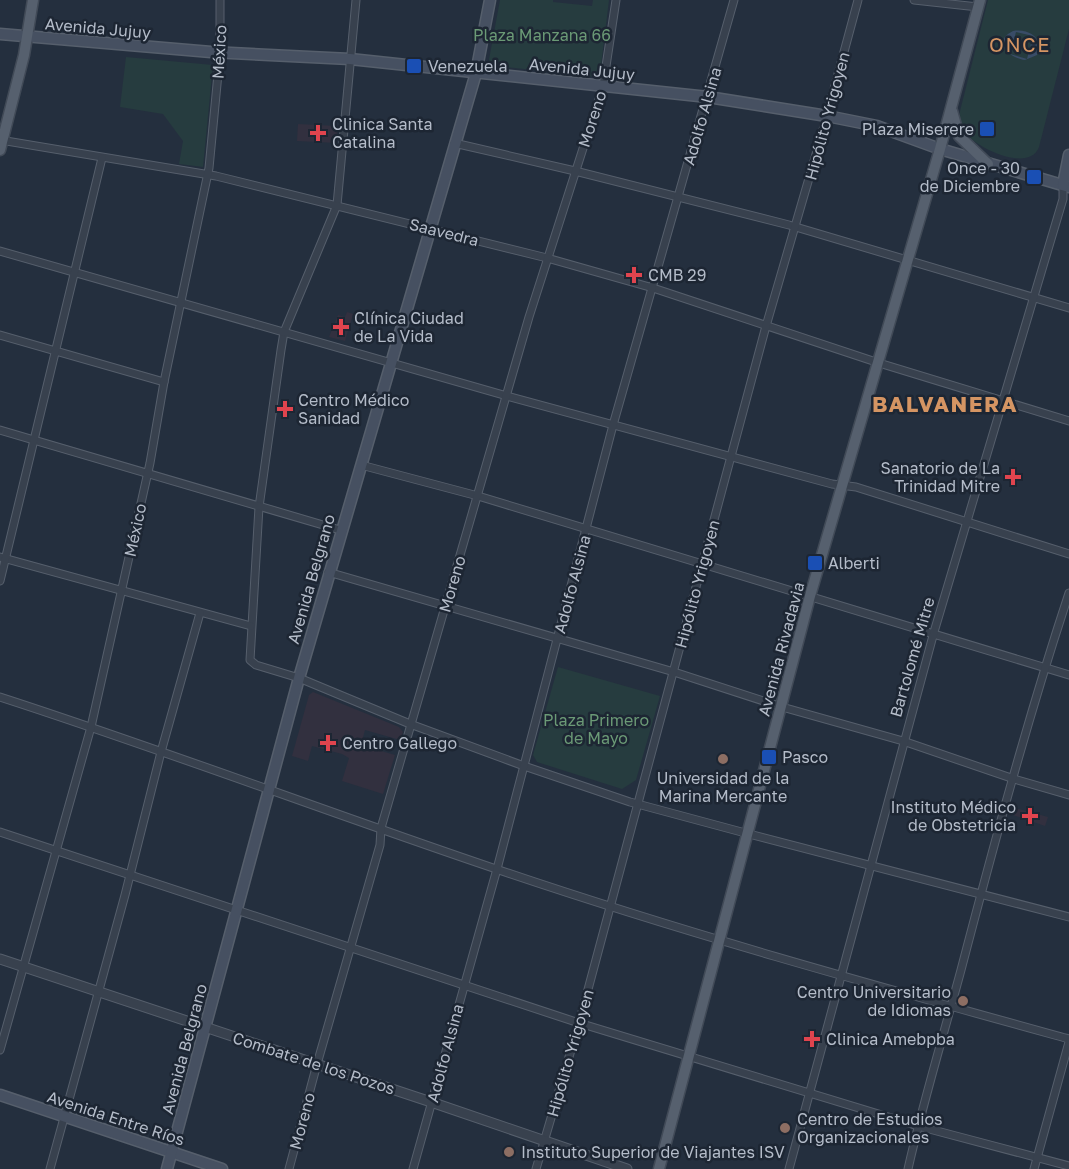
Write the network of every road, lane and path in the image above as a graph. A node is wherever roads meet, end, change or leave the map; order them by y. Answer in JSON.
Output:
{"nodes":[{"id":1,"x":33,"y":0,"type":"edge"},
{"id":2,"x":220,"y":0,"type":"edge"},
{"id":3,"x":356,"y":0,"type":"edge"},
{"id":4,"x":490,"y":0,"type":"edge"},
{"id":5,"x":616,"y":0,"type":"edge"},
{"id":6,"x":734,"y":0,"type":"edge"},
{"id":7,"x":858,"y":0,"type":"edge"},
{"id":8,"x":914,"y":0,"type":"edge"},
{"id":9,"x":979,"y":3,"type":"edge"},
{"id":10,"x":0,"y":34,"type":"edge"},
{"id":11,"x":28,"y":37,"type":"junction"},
{"id":12,"x":220,"y":52,"type":"junction"},
{"id":13,"x":350,"y":59,"type":"junction"},
{"id":14,"x":476,"y":73,"type":"junction"},
{"id":15,"x":603,"y":86,"type":"junction"},
{"id":16,"x":708,"y":97,"type":"junction"},
{"id":17,"x":951,"y":108,"type":"junction"},
{"id":18,"x":827,"y":116,"type":"junction"},
{"id":19,"x":1,"y":143,"type":"edge"},
{"id":20,"x":454,"y":143,"type":"junction"},
{"id":21,"x":940,"y":149,"type":"junction"},
{"id":22,"x":1069,"y":155,"type":"edge"},
{"id":23,"x":102,"y":158,"type":"junction"},
{"id":24,"x":988,"y":164,"type":"junction"},
{"id":25,"x":575,"y":171,"type":"junction"},
{"id":26,"x":208,"y":175,"type":"junction"},
{"id":27,"x":1066,"y":186,"type":"edge"},
{"id":28,"x":679,"y":198,"type":"junction"},
{"id":29,"x":337,"y":205,"type":"junction"},
{"id":30,"x":796,"y":226,"type":"junction"},
{"id":31,"x":429,"y":228,"type":"junction"},
{"id":32,"x":0,"y":251,"type":"edge"},
{"id":33,"x":547,"y":258,"type":"junction"},
{"id":34,"x":908,"y":260,"type":"junction"},
{"id":35,"x":74,"y":272,"type":"junction"},
{"id":36,"x":653,"y":288,"type":"junction"},
{"id":37,"x":1034,"y":297,"type":"junction"},
{"id":38,"x":181,"y":302,"type":"junction"},
{"id":39,"x":1069,"y":308,"type":"edge"},
{"id":40,"x":766,"y":326,"type":"junction"},
{"id":41,"x":284,"y":332,"type":"junction"},
{"id":42,"x":0,"y":335,"type":"edge"},
{"id":43,"x":54,"y":351,"type":"junction"},
{"id":44,"x":391,"y":362,"type":"junction"},
{"id":45,"x":879,"y":363,"type":"junction"},
{"id":46,"x":164,"y":382,"type":"junction"},
{"id":47,"x":507,"y":396,"type":"junction"},
{"id":48,"x":1003,"y":401,"type":"junction"},
{"id":49,"x":1069,"y":421,"type":"edge"},
{"id":50,"x":613,"y":425,"type":"junction"},
{"id":51,"x":0,"y":430,"type":"edge"},
{"id":52,"x":35,"y":440,"type":"junction"},
{"id":53,"x":730,"y":457,"type":"junction"},
{"id":54,"x":361,"y":465,"type":"junction"},
{"id":55,"x":147,"y":474,"type":"junction"},
{"id":56,"x":843,"y":486,"type":"junction"},
{"id":57,"x":478,"y":496,"type":"junction"},
{"id":58,"x":259,"y":507,"type":"junction"},
{"id":59,"x":967,"y":523,"type":"junction"},
{"id":60,"x":586,"y":528,"type":"junction"},
{"id":61,"x":340,"y":531,"type":"junction"},
{"id":62,"x":1069,"y":554,"type":"edge"},
{"id":63,"x":3,"y":558,"type":"edge"},
{"id":64,"x":703,"y":563,"type":"junction"},
{"id":65,"x":328,"y":572,"type":"junction"},
{"id":66,"x":0,"y":581,"type":"edge"},
{"id":67,"x":122,"y":592,"type":"junction"},
{"id":68,"x":1069,"y":593,"type":"edge"},
{"id":69,"x":810,"y":596,"type":"junction"},
{"id":70,"x":446,"y":607,"type":"junction"},
{"id":71,"x":200,"y":613,"type":"junction"},
{"id":72,"x":251,"y":626,"type":"junction"},
{"id":73,"x":934,"y":632,"type":"junction"},
{"id":74,"x":557,"y":639,"type":"junction"},
{"id":75,"x":1045,"y":668,"type":"junction"},
{"id":76,"x":674,"y":672,"type":"junction"},
{"id":77,"x":1069,"y":675,"type":"edge"},
{"id":78,"x":298,"y":678,"type":"junction"},
{"id":79,"x":0,"y":698,"type":"edge"},
{"id":80,"x":782,"y":707,"type":"junction"},
{"id":81,"x":410,"y":724,"type":"junction"},
{"id":82,"x":91,"y":727,"type":"junction"},
{"id":83,"x":903,"y":741,"type":"junction"},
{"id":84,"x":161,"y":752,"type":"junction"},
{"id":85,"x":524,"y":766,"type":"junction"},
{"id":86,"x":1014,"y":779,"type":"junction"},
{"id":87,"x":270,"y":788,"type":"junction"},
{"id":88,"x":1069,"y":795,"type":"edge"},
{"id":89,"x":639,"y":803,"type":"junction"},
{"id":90,"x":381,"y":828,"type":"junction"},
{"id":91,"x":0,"y":832,"type":"edge"},
{"id":92,"x":749,"y":834,"type":"junction"},
{"id":93,"x":56,"y":851,"type":"junction"},
{"id":94,"x":870,"y":865,"type":"junction"},
{"id":95,"x":497,"y":869,"type":"junction"},
{"id":96,"x":130,"y":876,"type":"junction"},
{"id":97,"x":981,"y":893,"type":"junction"},
{"id":98,"x":611,"y":905,"type":"junction"},
{"id":99,"x":237,"y":910,"type":"junction"},
{"id":100,"x":1069,"y":917,"type":"edge"},
{"id":101,"x":721,"y":940,"type":"junction"},
{"id":102,"x":351,"y":948,"type":"junction"},
{"id":103,"x":0,"y":959,"type":"edge"},
{"id":104,"x":25,"y":968,"type":"junction"},
{"id":105,"x":841,"y":975,"type":"junction"},
{"id":106,"x":464,"y":985,"type":"junction"},
{"id":107,"x":97,"y":992,"type":"junction"},
{"id":108,"x":951,"y":1006,"type":"junction"},
{"id":109,"x":579,"y":1023,"type":"junction"},
{"id":110,"x":205,"y":1028,"type":"junction"},
{"id":111,"x":1069,"y":1040,"type":"edge"},
{"id":112,"x":0,"y":1050,"type":"edge"},
{"id":113,"x":690,"y":1056,"type":"junction"},
{"id":114,"x":317,"y":1064,"type":"junction"},
{"id":115,"x":810,"y":1093,"type":"junction"},
{"id":116,"x":0,"y":1095,"type":"edge"},
{"id":117,"x":431,"y":1102,"type":"junction"},
{"id":118,"x":65,"y":1118,"type":"junction"},
{"id":119,"x":918,"y":1126,"type":"junction"},
{"id":120,"x":545,"y":1141,"type":"junction"},
{"id":121,"x":171,"y":1152,"type":"junction"},
{"id":122,"x":1037,"y":1158,"type":"junction"},
{"id":123,"x":1069,"y":1166,"type":"edge"},
{"id":124,"x":50,"y":1169,"type":"edge"},
{"id":125,"x":167,"y":1169,"type":"edge"},
{"id":126,"x":222,"y":1169,"type":"edge"},
{"id":127,"x":289,"y":1169,"type":"edge"},
{"id":128,"x":413,"y":1169,"type":"edge"},
{"id":129,"x":536,"y":1169,"type":"edge"},
{"id":130,"x":627,"y":1169,"type":"edge"},
{"id":131,"x":659,"y":1169,"type":"edge"},
{"id":132,"x":789,"y":1169,"type":"edge"},
{"id":133,"x":908,"y":1169,"type":"edge"},
{"id":134,"x":1034,"y":1169,"type":"edge"}],
"edges":[{"from":1,"to":11,"type":"main road"},
{"from":2,"to":12,"type":"street","name":"México"},
{"from":3,"to":13,"type":"street"},
{"from":4,"to":14,"type":"main road","name":"Avenida Belgrano"},
{"from":5,"to":15,"type":"street","name":"Moreno"},
{"from":6,"to":16,"type":"street","name":"Adolfo Alsina"},
{"from":7,"to":18,"type":"street","name":"Hipólito Yrigoyen"},
{"from":8,"to":9,"type":"street"},
{"from":9,"to":17,"type":"main road","name":"Avenida Rivadavia"},
{"from":10,"to":11,"type":"main road","name":"Avenida Jujuy"},
{"from":11,"to":12,"type":"main road","name":"Avenida Jujuy"},
{"from":11,"to":19,"type":"main road"},
{"from":12,"to":13,"type":"main road","name":"Avenida Jujuy"},
{"from":12,"to":26,"type":"street","name":"México"},
{"from":13,"to":14,"type":"main road","name":"Avenida Jujuy"},
{"from":13,"to":29,"type":"street"},
{"from":14,"to":15,"type":"main road","name":"Avenida Jujuy"},
{"from":14,"to":20,"type":"main road","name":"Avenida Belgrano"},
{"from":15,"to":16,"type":"main road","name":"Avenida Jujuy"},
{"from":15,"to":25,"type":"street","name":"Moreno"},
{"from":16,"to":18,"type":"main road","name":"Avenida Jujuy"},
{"from":16,"to":28,"type":"street","name":"Adolfo Alsina"},
{"from":17,"to":21,"type":"main road","name":"Avenida Rivadavia"},
{"from":17,"to":24,"type":"main road"},
{"from":18,"to":21,"type":"main road","name":"Avenida Jujuy"},
{"from":18,"to":30,"type":"street","name":"Hipólito Yrigoyen"},
{"from":19,"to":23,"type":"street","name":"Saavedra"},
{"from":20,"to":25,"type":"street"},
{"from":20,"to":31,"type":"main road","name":"Avenida Belgrano"},
{"from":21,"to":24,"type":"main road","name":"Avenida Jujuy"},
{"from":21,"to":34,"type":"main road","name":"Avenida Rivadavia"},
{"from":22,"to":27,"type":"main road","name":"Bartolomé Mitre"},
{"from":23,"to":26,"type":"street","name":"Saavedra"},
{"from":23,"to":35,"type":"street"},
{"from":24,"to":27,"type":"main road","name":"Avenida Jujuy"},
{"from":25,"to":28,"type":"street"},
{"from":25,"to":33,"type":"street","name":"Moreno"},
{"from":26,"to":29,"type":"street","name":"Saavedra"},
{"from":26,"to":38,"type":"street","name":"México"},
{"from":27,"to":37,"type":"street","name":"Bartolomé Mitre"},
{"from":28,"to":30,"type":"street"},
{"from":28,"to":36,"type":"street","name":"Adolfo Alsina"},
{"from":29,"to":31,"type":"street","name":"Saavedra"},
{"from":29,"to":41,"type":"street"},
{"from":30,"to":34,"type":"street"},
{"from":30,"to":40,"type":"street","name":"Hipólito Yrigoyen"},
{"from":31,"to":33,"type":"street","name":"Saavedra"},
{"from":31,"to":44,"type":"main road","name":"Avenida Belgrano"},
{"from":32,"to":35,"type":"street"},
{"from":33,"to":36,"type":"street","name":"Saavedra"},
{"from":33,"to":47,"type":"street","name":"Moreno"},
{"from":34,"to":37,"type":"street"},
{"from":34,"to":45,"type":"main road","name":"Avenida Rivadavia"},
{"from":35,"to":38,"type":"street"},
{"from":35,"to":43,"type":"street"},
{"from":36,"to":40,"type":"street","name":"Saavedra"},
{"from":36,"to":50,"type":"street","name":"Adolfo Alsina"},
{"from":37,"to":39,"type":"street"},
{"from":37,"to":48,"type":"street","name":"Bartolomé Mitre"},
{"from":38,"to":41,"type":"street"},
{"from":38,"to":46,"type":"street","name":"México"},
{"from":40,"to":45,"type":"street","name":"Saavedra"},
{"from":40,"to":53,"type":"street","name":"Hipólito Yrigoyen"},
{"from":41,"to":44,"type":"street"},
{"from":41,"to":58,"type":"street"},
{"from":42,"to":43,"type":"street"},
{"from":43,"to":46,"type":"street"},
{"from":43,"to":52,"type":"street"},
{"from":44,"to":47,"type":"street"},
{"from":44,"to":54,"type":"main road","name":"Avenida Belgrano"},
{"from":45,"to":48,"type":"street","name":"Saavedra"},
{"from":45,"to":56,"type":"main road","name":"Avenida Rivadavia"},
{"from":46,"to":55,"type":"street","name":"México"},
{"from":47,"to":50,"type":"street"},
{"from":47,"to":57,"type":"street","name":"Moreno"},
{"from":48,"to":49,"type":"street","name":"Saavedra"},
{"from":48,"to":59,"type":"street","name":"Bartolomé Mitre"},
{"from":50,"to":53,"type":"street"},
{"from":50,"to":60,"type":"street","name":"Adolfo Alsina"},
{"from":51,"to":52,"type":"street"},
{"from":52,"to":55,"type":"street"},
{"from":52,"to":63,"type":"street"},
{"from":53,"to":56,"type":"street"},
{"from":53,"to":64,"type":"street","name":"Hipólito Yrigoyen"},
{"from":54,"to":57,"type":"street"},
{"from":54,"to":61,"type":"main road","name":"Avenida Belgrano"},
{"from":55,"to":58,"type":"street"},
{"from":55,"to":67,"type":"street","name":"México"},
{"from":56,"to":59,"type":"street"},
{"from":56,"to":69,"type":"main road","name":"Avenida Rivadavia"},
{"from":57,"to":60,"type":"street"},
{"from":57,"to":70,"type":"street","name":"Moreno"},
{"from":58,"to":61,"type":"street"},
{"from":58,"to":72,"type":"street"},
{"from":59,"to":62,"type":"street"},
{"from":59,"to":73,"type":"street","name":"Bartolomé Mitre"},
{"from":60,"to":64,"type":"street"},
{"from":60,"to":74,"type":"street","name":"Adolfo Alsina"},
{"from":61,"to":65,"type":"main road","name":"Avenida Belgrano"},
{"from":63,"to":66,"type":"street"},
{"from":63,"to":67,"type":"street"},
{"from":64,"to":69,"type":"street"},
{"from":64,"to":76,"type":"street","name":"Hipólito Yrigoyen"},
{"from":65,"to":70,"type":"street"},
{"from":65,"to":78,"type":"main road","name":"Avenida Belgrano"},
{"from":67,"to":71,"type":"street"},
{"from":67,"to":82,"type":"street","name":"México"},
{"from":68,"to":75,"type":"street"},
{"from":69,"to":73,"type":"street"},
{"from":69,"to":80,"type":"main road","name":"Avenida Rivadavia"},
{"from":70,"to":74,"type":"street"},
{"from":70,"to":81,"type":"street","name":"Moreno"},
{"from":71,"to":72,"type":"street"},
{"from":71,"to":84,"type":"street"},
{"from":72,"to":78,"type":"street"},
{"from":73,"to":75,"type":"street"},
{"from":73,"to":83,"type":"street","name":"Bartolomé Mitre"},
{"from":74,"to":76,"type":"street"},
{"from":74,"to":85,"type":"street","name":"Adolfo Alsina"},
{"from":75,"to":77,"type":"street"},
{"from":75,"to":86,"type":"street"},
{"from":76,"to":80,"type":"street"},
{"from":76,"to":89,"type":"street","name":"Hipólito Yrigoyen"},
{"from":78,"to":81,"type":"street"},
{"from":78,"to":87,"type":"main road","name":"Avenida Belgrano"},
{"from":79,"to":82,"type":"street"},
{"from":80,"to":83,"type":"street"},
{"from":80,"to":92,"type":"main road","name":"Avenida Rivadavia"},
{"from":81,"to":85,"type":"street"},
{"from":81,"to":90,"type":"street","name":"Moreno"},
{"from":82,"to":84,"type":"street"},
{"from":82,"to":93,"type":"street","name":"México"},
{"from":83,"to":86,"type":"street"},
{"from":83,"to":94,"type":"street","name":"Bartolomé Mitre"},
{"from":84,"to":87,"type":"street"},
{"from":84,"to":96,"type":"street"},
{"from":85,"to":89,"type":"street"},
{"from":85,"to":95,"type":"street","name":"Adolfo Alsina"},
{"from":86,"to":88,"type":"street"},
{"from":86,"to":97,"type":"street"},
{"from":87,"to":90,"type":"street"},
{"from":87,"to":99,"type":"main road","name":"Avenida Belgrano"},
{"from":89,"to":92,"type":"street"},
{"from":89,"to":98,"type":"street","name":"Hipólito Yrigoyen"},
{"from":90,"to":95,"type":"street"},
{"from":90,"to":102,"type":"street","name":"Moreno"},
{"from":91,"to":93,"type":"street"},
{"from":92,"to":94,"type":"street"},
{"from":92,"to":101,"type":"main road","name":"Avenida Rivadavia"},
{"from":93,"to":96,"type":"street"},
{"from":93,"to":104,"type":"street","name":"México"},
{"from":94,"to":97,"type":"street"},
{"from":94,"to":105,"type":"street","name":"Bartolomé Mitre"},
{"from":95,"to":98,"type":"street"},
{"from":95,"to":106,"type":"street","name":"Adolfo Alsina"},
{"from":96,"to":99,"type":"street"},
{"from":96,"to":107,"type":"street"},
{"from":97,"to":100,"type":"street"},
{"from":97,"to":108,"type":"street"},
{"from":98,"to":101,"type":"street"},
{"from":98,"to":109,"type":"street","name":"Hipólito Yrigoyen"},
{"from":99,"to":102,"type":"street"},
{"from":99,"to":110,"type":"main road","name":"Avenida Belgrano"},
{"from":101,"to":105,"type":"street"},
{"from":101,"to":113,"type":"main road","name":"Avenida Rivadavia"},
{"from":102,"to":106,"type":"street"},
{"from":102,"to":114,"type":"street","name":"Moreno"},
{"from":103,"to":104,"type":"street","name":"Combate de los Pozos"},
{"from":104,"to":107,"type":"street","name":"Combate de los Pozos"},
{"from":104,"to":112,"type":"street","name":"México"},
{"from":105,"to":108,"type":"street"},
{"from":105,"to":115,"type":"street","name":"Bartolomé Mitre"},
{"from":106,"to":109,"type":"street"},
{"from":106,"to":117,"type":"street","name":"Adolfo Alsina"},
{"from":107,"to":110,"type":"street","name":"Combate de los Pozos"},
{"from":107,"to":118,"type":"street"},
{"from":108,"to":111,"type":"street"},
{"from":108,"to":119,"type":"street"},
{"from":109,"to":113,"type":"street"},
{"from":109,"to":120,"type":"street","name":"Hipólito Yrigoyen"},
{"from":110,"to":114,"type":"street","name":"Combate de los Pozos"},
{"from":110,"to":121,"type":"main road","name":"Avenida Belgrano"},
{"from":111,"to":122,"type":"street"},
{"from":113,"to":115,"type":"street"},
{"from":113,"to":131,"type":"main road","name":"Avenida Rivadavia"},
{"from":114,"to":117,"type":"street","name":"Combate de los Pozos"},
{"from":114,"to":127,"type":"street","name":"Moreno"},
{"from":115,"to":119,"type":"street"},
{"from":115,"to":132,"type":"street","name":"Bartolomé Mitre"},
{"from":116,"to":118,"type":"main road","name":"Avenida Entre Ríos"},
{"from":117,"to":120,"type":"street","name":"Combate de los Pozos"},
{"from":117,"to":128,"type":"street","name":"Adolfo Alsina"},
{"from":118,"to":121,"type":"main road","name":"Avenida Entre Ríos"},
{"from":118,"to":124,"type":"street"},
{"from":119,"to":122,"type":"street"},
{"from":119,"to":133,"type":"street"},
{"from":120,"to":129,"type":"street","name":"Hipólito Yrigoyen"},
{"from":120,"to":130,"type":"street","name":"Combate de los Pozos"},
{"from":121,"to":125,"type":"main road","name":"Avenida Belgrano"},
{"from":121,"to":126,"type":"main road","name":"Avenida Entre Ríos"},
{"from":122,"to":123,"type":"street"},
{"from":122,"to":134,"type":"street"}]}
